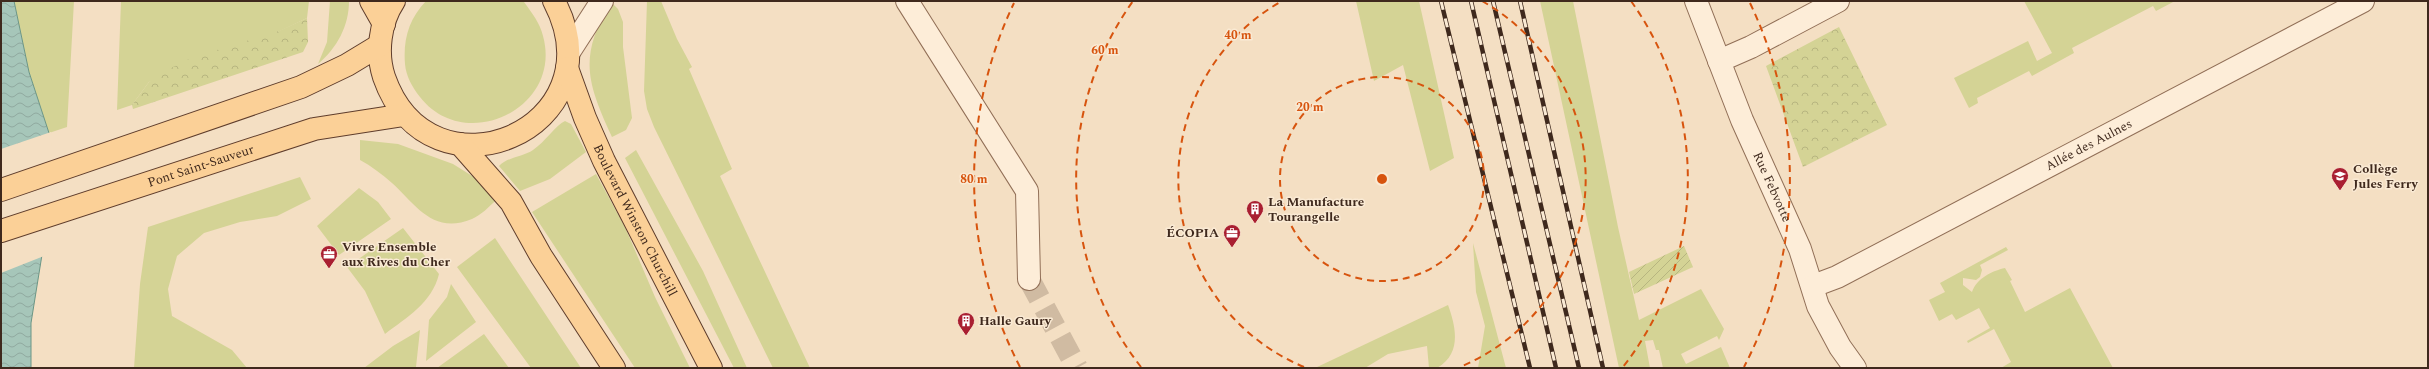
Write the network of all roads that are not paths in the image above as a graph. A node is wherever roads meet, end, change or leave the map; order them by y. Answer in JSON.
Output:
{"nodes":[{"id":1,"x":370,"y":1,"type":"edge"},
{"id":2,"x":394,"y":1,"type":"edge"},
{"id":3,"x":554,"y":1,"type":"edge"},
{"id":4,"x":602,"y":1,"type":"edge"},
{"id":5,"x":907,"y":1,"type":"edge"},
{"id":6,"x":1696,"y":1,"type":"edge"},
{"id":7,"x":1838,"y":1,"type":"edge"},
{"id":8,"x":2363,"y":1,"type":"edge"},
{"id":9,"x":382,"y":34,"type":"junction"},
{"id":10,"x":568,"y":60,"type":"junction"},
{"id":11,"x":1719,"y":60,"type":"junction"},
{"id":12,"x":404,"y":114,"type":"junction"},
{"id":13,"x":460,"y":144,"type":"junction"},
{"id":14,"x":1,"y":190,"type":"edge"},
{"id":15,"x":1,"y":231,"type":"edge"},
{"id":16,"x":1029,"y":279,"type":"tunnel mouth"},
{"id":17,"x":1813,"y":286,"type":"junction"},
{"id":18,"x":614,"y":368,"type":"edge"},
{"id":19,"x":711,"y":368,"type":"edge"},
{"id":20,"x":1855,"y":368,"type":"edge"}],
"edges":[{"from":1,"to":9,"type":"main road"},
{"from":2,"to":9,"type":"main road"},
{"from":3,"to":10,"type":"main road"},
{"from":4,"to":10,"type":"street"},
{"from":5,"to":16,"type":"street"},
{"from":6,"to":11,"type":"street","name":"Rue Febvotte"},
{"from":7,"to":11,"type":"street"},
{"from":8,"to":17,"type":"street","name":"Allée des Aulnes"},
{"from":9,"to":12,"type":"main road"},
{"from":9,"to":14,"type":"main road"},
{"from":10,"to":13,"type":"main road"},
{"from":10,"to":19,"type":"main road","name":"Boulevard Winston Churchill"},
{"from":11,"to":17,"type":"street","name":"Rue Febvotte"},
{"from":12,"to":13,"type":"main road"},
{"from":12,"to":15,"type":"main road","name":"Pont Saint-Sauveur"},
{"from":13,"to":18,"type":"main road"},
{"from":17,"to":20,"type":"street","name":"Rue Febvotte"}]}
